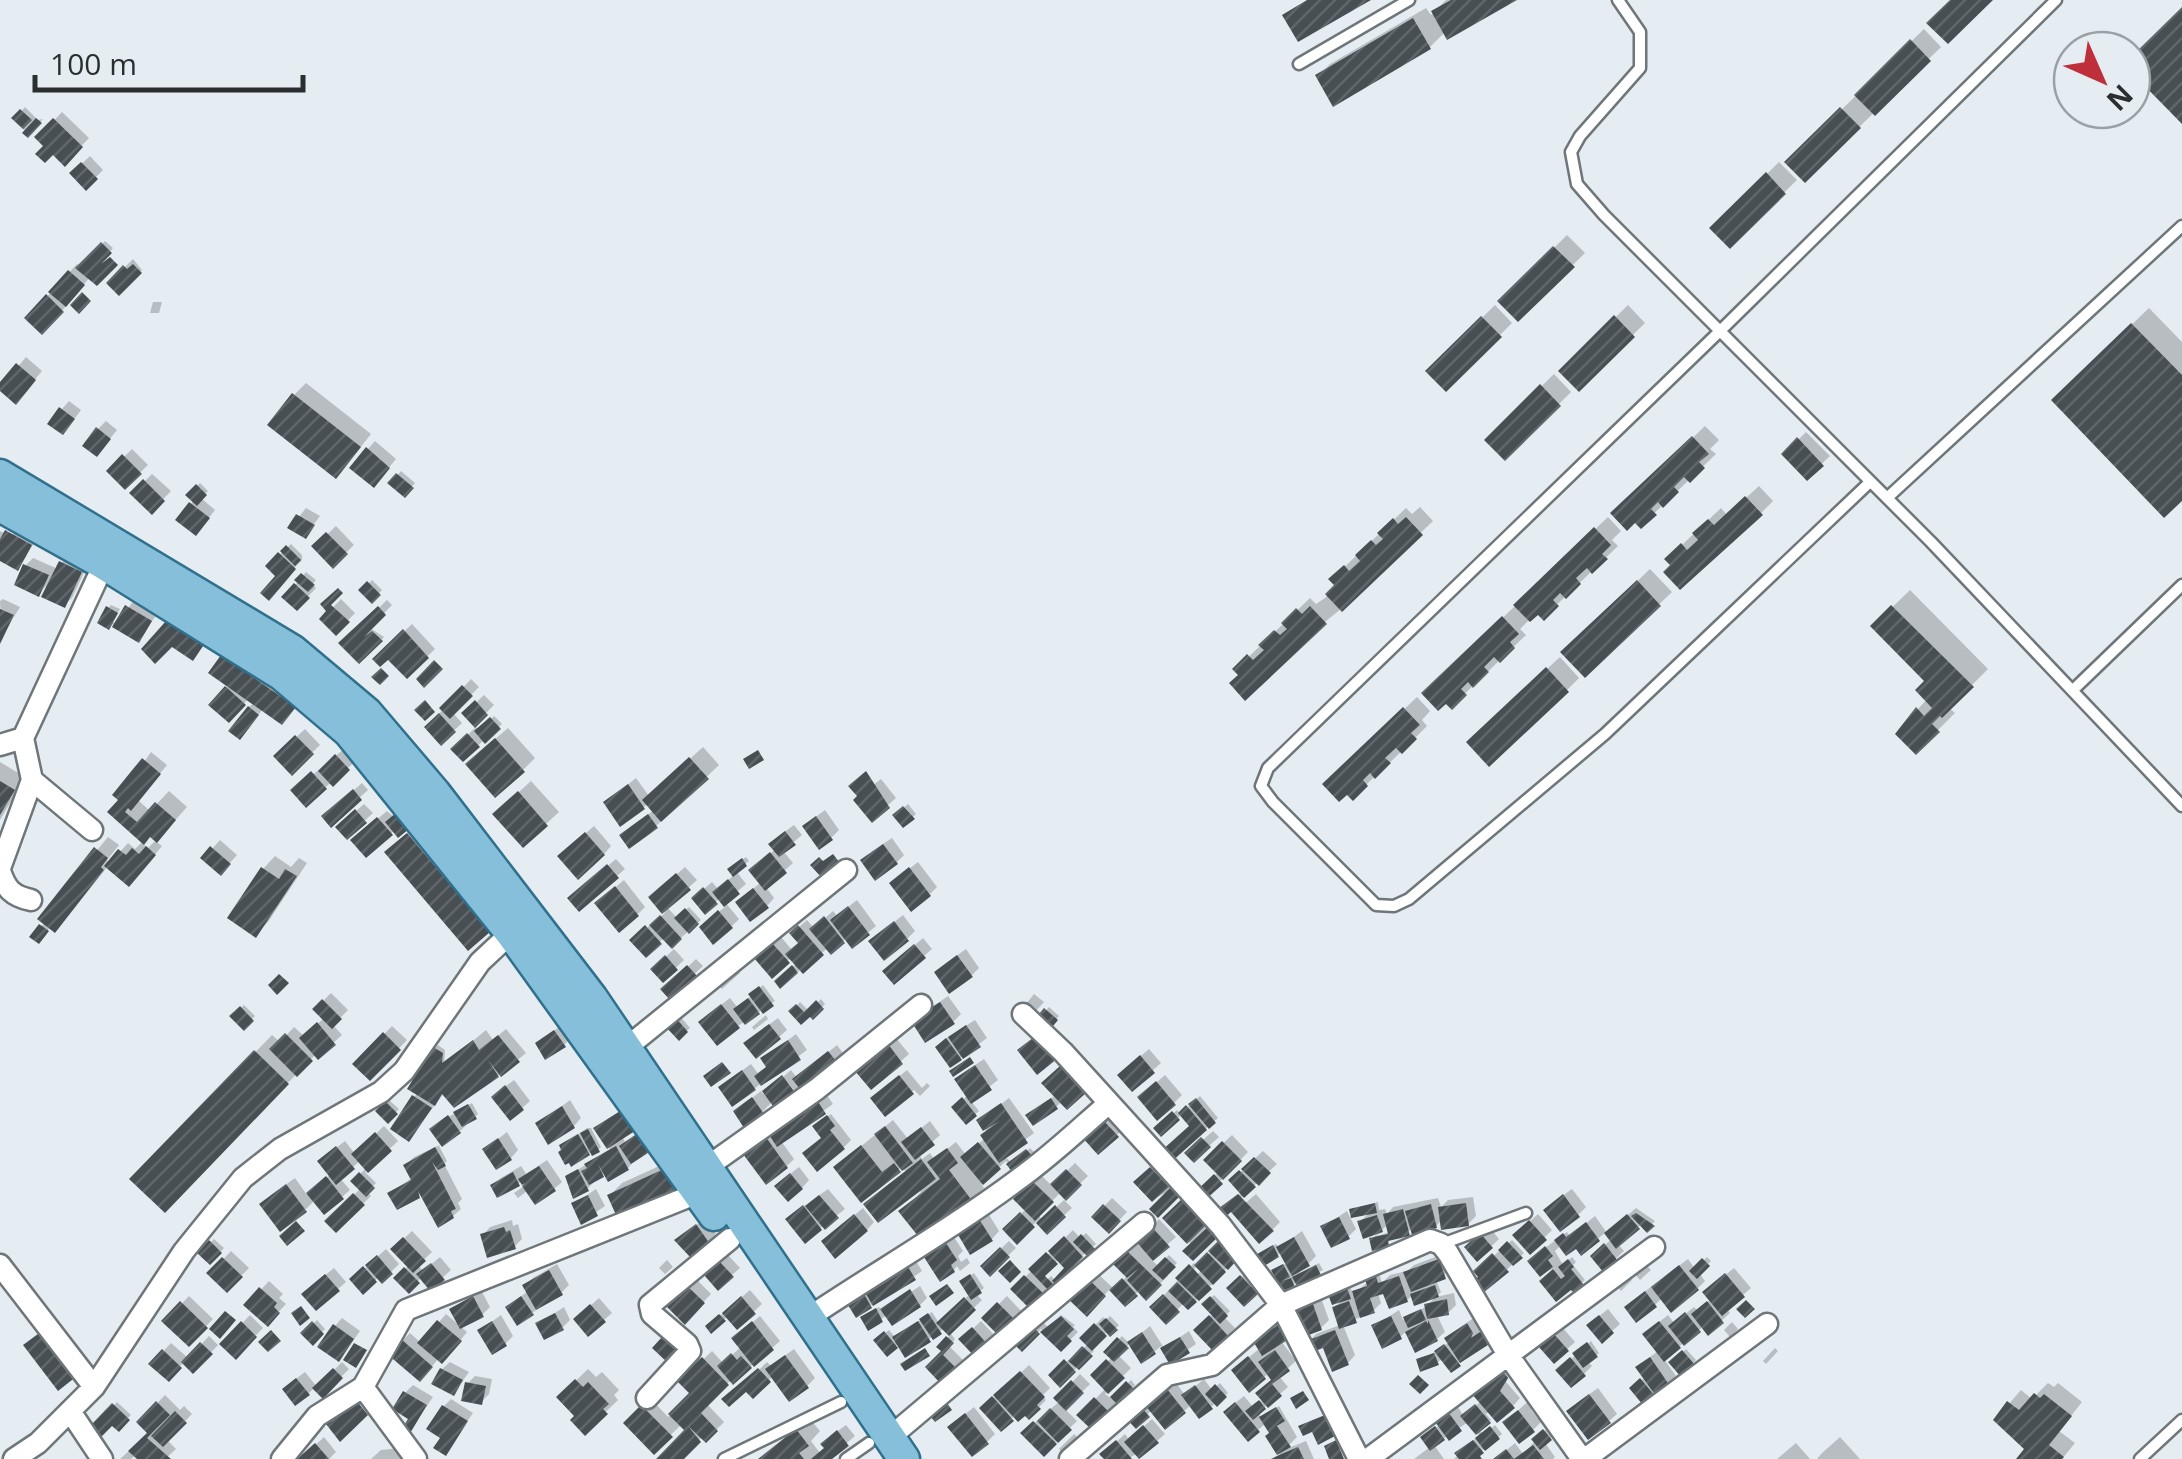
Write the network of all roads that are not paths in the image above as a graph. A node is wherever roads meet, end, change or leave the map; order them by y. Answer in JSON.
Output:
{"nodes":[{"id":1,"x":1409,"y":0,"type":"edge"},
{"id":2,"x":1618,"y":0,"type":"edge"},
{"id":3,"x":2056,"y":0,"type":"edge"},
{"id":4,"x":1299,"y":64,"type":"dead end"},
{"id":5,"x":2182,"y":226,"type":"edge"},
{"id":6,"x":1720,"y":332,"type":"junction"},
{"id":7,"x":0,"y":475,"type":"edge"},
{"id":8,"x":1870,"y":482,"type":"junction"},
{"id":9,"x":1886,"y":498,"type":"junction"},
{"id":10,"x":0,"y":506,"type":"edge"},
{"id":11,"x":104,"y":564,"type":"junction"},
{"id":12,"x":2182,"y":584,"type":"edge"},
{"id":13,"x":2072,"y":690,"type":"junction"},
{"id":14,"x":23,"y":738,"type":"junction"},
{"id":15,"x":0,"y":745,"type":"edge"},
{"id":16,"x":32,"y":780,"type":"junction"},
{"id":17,"x":2182,"y":806,"type":"edge"},
{"id":18,"x":92,"y":830,"type":"dead end"},
{"id":19,"x":0,"y":870,"type":"edge"},
{"id":20,"x":846,"y":870,"type":"dead end"},
{"id":21,"x":30,"y":900,"type":"dead end"},
{"id":22,"x":510,"y":933,"type":"junction"},
{"id":23,"x":921,"y":1005,"type":"dead end"},
{"id":24,"x":1024,"y":1014,"type":"dead end"},
{"id":25,"x":626,"y":1048,"type":"junction"},
{"id":26,"x":1108,"y":1104,"type":"junction"},
{"id":27,"x":708,"y":1181,"type":"junction"},
{"id":28,"x":1526,"y":1213,"type":"dead end"},
{"id":29,"x":1144,"y":1223,"type":"dead end"},
{"id":30,"x":730,"y":1238,"type":"junction"},
{"id":31,"x":1441,"y":1244,"type":"junction"},
{"id":32,"x":1654,"y":1247,"type":"dead end"},
{"id":33,"x":0,"y":1265,"type":"edge"},
{"id":34,"x":1281,"y":1305,"type":"junction"},
{"id":35,"x":808,"y":1318,"type":"junction"},
{"id":36,"x":1768,"y":1324,"type":"dead end"},
{"id":37,"x":1508,"y":1355,"type":"junction"},
{"id":38,"x":94,"y":1386,"type":"junction"},
{"id":39,"x":363,"y":1386,"type":"junction"},
{"id":40,"x":647,"y":1398,"type":"dead end"},
{"id":41,"x":841,"y":1402,"type":"junction"},
{"id":42,"x":70,"y":1412,"type":"junction"},
{"id":43,"x":2182,"y":1420,"type":"edge"},
{"id":44,"x":878,"y":1452,"type":"edge"},
{"id":45,"x":14,"y":1459,"type":"edge"},
{"id":46,"x":102,"y":1459,"type":"edge"},
{"id":47,"x":282,"y":1459,"type":"edge"},
{"id":48,"x":416,"y":1459,"type":"edge"},
{"id":49,"x":724,"y":1459,"type":"edge"},
{"id":50,"x":1070,"y":1459,"type":"edge"},
{"id":51,"x":1359,"y":1459,"type":"edge"},
{"id":52,"x":1368,"y":1459,"type":"edge"},
{"id":53,"x":1584,"y":1459,"type":"edge"},
{"id":54,"x":2140,"y":1459,"type":"edge"}],
"edges":[{"from":1,"to":4,"type":"lane"},
{"from":2,"to":6,"type":"lane"},
{"from":3,"to":6,"type":"lane"},
{"from":5,"to":9,"type":"lane"},
{"from":6,"to":8,"type":"lane"},
{"from":6,"to":8,"type":"lane"},
{"from":7,"to":25,"type":"main road"},
{"from":8,"to":9,"type":"lane"},
{"from":9,"to":13,"type":"lane"},
{"from":10,"to":11,"type":"main road"},
{"from":11,"to":14,"type":"street"},
{"from":11,"to":22,"type":"main road"},
{"from":12,"to":13,"type":"lane"},
{"from":13,"to":17,"type":"lane"},
{"from":14,"to":15,"type":"street"},
{"from":14,"to":16,"type":"street"},
{"from":16,"to":18,"type":"street"},
{"from":16,"to":19,"type":"street"},
{"from":19,"to":21,"type":"street"},
{"from":20,"to":25,"type":"street"},
{"from":22,"to":27,"type":"main road"},
{"from":22,"to":38,"type":"street"},
{"from":23,"to":27,"type":"street"},
{"from":24,"to":26,"type":"street"},
{"from":25,"to":27,"type":"main road"},
{"from":26,"to":34,"type":"street"},
{"from":26,"to":35,"type":"street"},
{"from":27,"to":30,"type":"main road"},
{"from":27,"to":35,"type":"main road"},
{"from":27,"to":39,"type":"street"},
{"from":28,"to":31,"type":"lane"},
{"from":29,"to":44,"type":"street"},
{"from":30,"to":40,"type":"street"},
{"from":30,"to":41,"type":"main road"},
{"from":31,"to":34,"type":"street"},
{"from":31,"to":37,"type":"street"},
{"from":32,"to":37,"type":"street"},
{"from":33,"to":38,"type":"street"},
{"from":34,"to":50,"type":"street"},
{"from":34,"to":51,"type":"street"},
{"from":35,"to":44,"type":"main road"},
{"from":36,"to":53,"type":"street"},
{"from":37,"to":52,"type":"street"},
{"from":37,"to":53,"type":"street"},
{"from":38,"to":42,"type":"street"},
{"from":39,"to":47,"type":"street"},
{"from":39,"to":48,"type":"street"},
{"from":41,"to":44,"type":"main road"},
{"from":41,"to":49,"type":"lane"},
{"from":42,"to":45,"type":"street"},
{"from":42,"to":46,"type":"street"},
{"from":43,"to":54,"type":"lane"}]}
